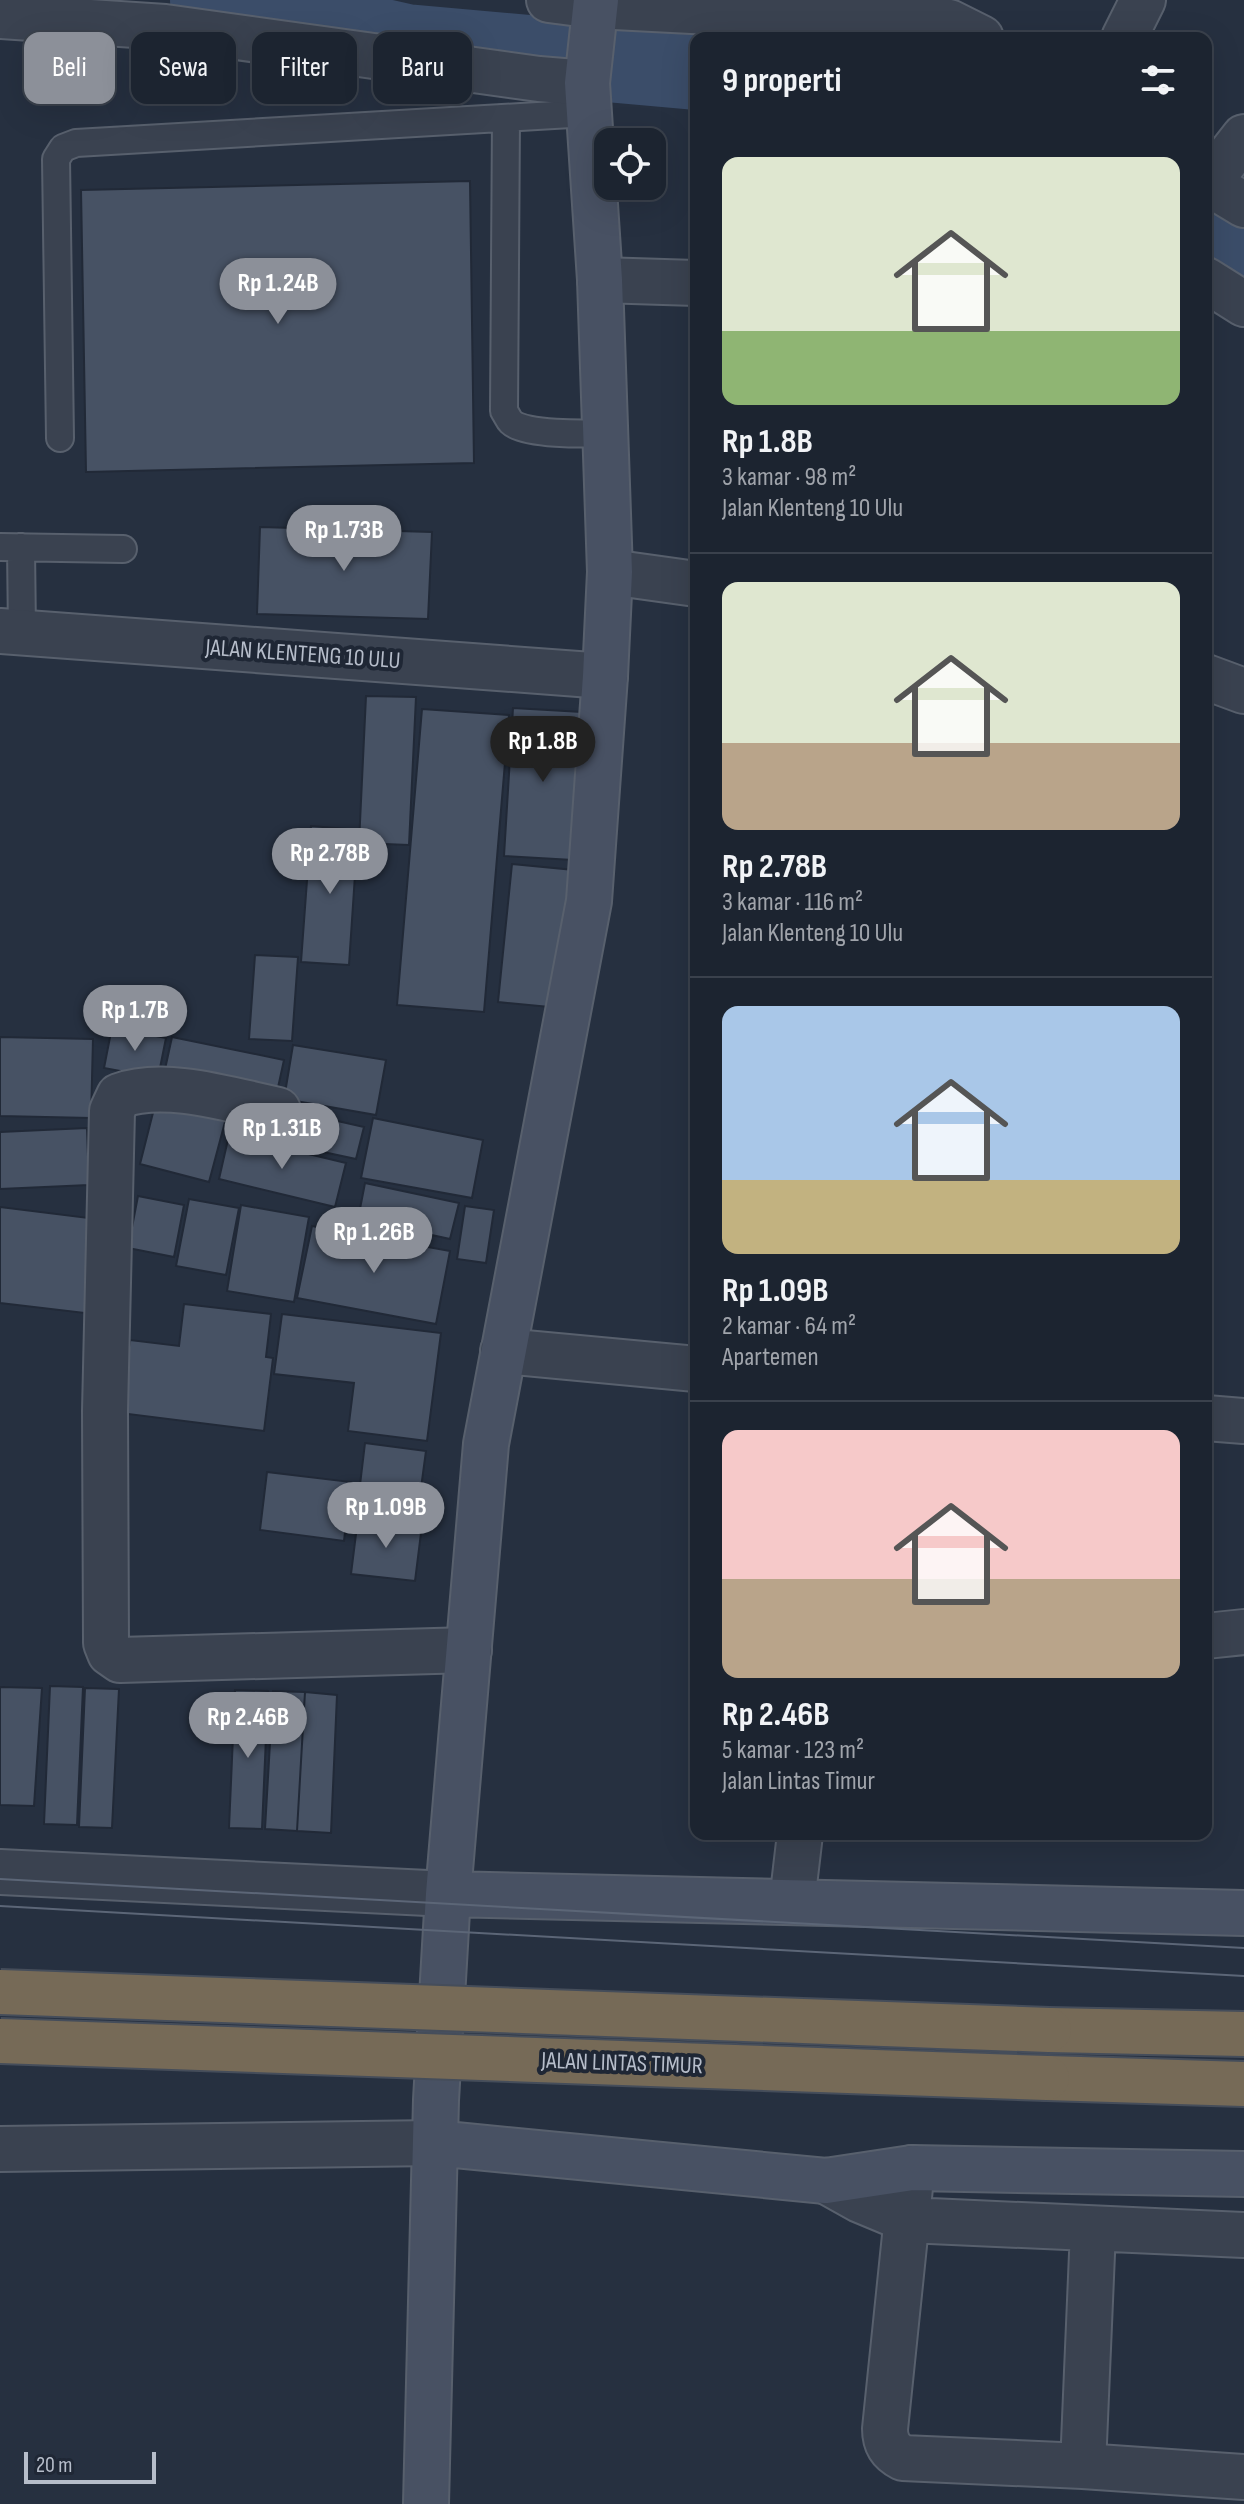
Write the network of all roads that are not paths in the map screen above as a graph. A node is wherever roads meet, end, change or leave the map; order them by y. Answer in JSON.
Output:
{"nodes":[{"id":1,"x":549,"y":0,"type":"edge"},
{"id":2,"x":1143,"y":0,"type":"edge"},
{"id":3,"x":595,"y":7,"type":"edge"},
{"id":4,"x":86,"y":8,"type":"edge"},
{"id":5,"x":0,"y":16,"type":"edge"},
{"id":6,"x":969,"y":32,"type":"edge"},
{"id":7,"x":1127,"y":32,"type":"edge"},
{"id":8,"x":587,"y":88,"type":"junction"},
{"id":9,"x":506,"y":118,"type":"junction"},
{"id":10,"x":1244,"y":137,"type":"edge"},
{"id":11,"x":1212,"y":176,"type":"edge"},
{"id":12,"x":1212,"y":185,"type":"edge"},
{"id":13,"x":1244,"y":205,"type":"edge"},
{"id":14,"x":600,"y":280,"type":"junction"},
{"id":15,"x":690,"y":283,"type":"edge"},
{"id":16,"x":1212,"y":284,"type":"edge"},
{"id":17,"x":1244,"y":304,"type":"edge"},
{"id":18,"x":605,"y":433,"type":"junction"},
{"id":19,"x":60,"y":438,"type":"dead end"},
{"id":20,"x":11,"y":547,"type":"edge"},
{"id":21,"x":123,"y":549,"type":"dead end"},
{"id":22,"x":610,"y":572,"type":"junction"},
{"id":23,"x":690,"y":583,"type":"edge"},
{"id":24,"x":11,"y":632,"type":"edge"},
{"id":25,"x":605,"y":676,"type":"junction"},
{"id":26,"x":1212,"y":679,"type":"edge"},
{"id":27,"x":1244,"y":691,"type":"edge"},
{"id":28,"x":278,"y":1110,"type":"dead end"},
{"id":29,"x":503,"y":1351,"type":"junction"},
{"id":30,"x":690,"y":1368,"type":"edge"},
{"id":31,"x":1212,"y":1418,"type":"edge"},
{"id":32,"x":1244,"y":1421,"type":"edge"},
{"id":33,"x":1244,"y":1632,"type":"edge"},
{"id":34,"x":1212,"y":1635,"type":"edge"},
{"id":35,"x":469,"y":1650,"type":"junction"},
{"id":36,"x":799,"y":1840,"type":"edge"},
{"id":37,"x":0,"y":1872,"type":"edge"},
{"id":38,"x":448,"y":1894,"type":"junction"},
{"id":39,"x":792,"y":1902,"type":"junction"},
{"id":40,"x":1244,"y":1913,"type":"edge"},
{"id":41,"x":0,"y":1992,"type":"edge"},
{"id":42,"x":1244,"y":2034,"type":"edge"},
{"id":43,"x":0,"y":2041,"type":"edge"},
{"id":44,"x":1244,"y":2084,"type":"edge"},
{"id":45,"x":435,"y":2143,"type":"junction"},
{"id":46,"x":0,"y":2149,"type":"edge"},
{"id":47,"x":912,"y":2168,"type":"junction"},
{"id":48,"x":1244,"y":2174,"type":"edge"},
{"id":49,"x":826,"y":2181,"type":"junction"},
{"id":50,"x":908,"y":2220,"type":"junction"},
{"id":51,"x":1093,"y":2230,"type":"junction"},
{"id":52,"x":1244,"y":2235,"type":"edge"},
{"id":53,"x":1083,"y":2466,"type":"junction"},
{"id":54,"x":1244,"y":2477,"type":"edge"},
{"id":55,"x":426,"y":2504,"type":"edge"}],
"edges":[{"from":1,"to":3,"type":"street"},
{"from":2,"to":7,"type":"street"},
{"from":3,"to":6,"type":"street"},
{"from":3,"to":8,"type":"street"},
{"from":4,"to":5,"type":"street"},
{"from":4,"to":8,"type":"street"},
{"from":8,"to":9,"type":"lane"},
{"from":8,"to":14,"type":"street"},
{"from":9,"to":18,"type":"lane"},
{"from":9,"to":19,"type":"lane"},
{"from":10,"to":11,"type":"street"},
{"from":12,"to":13,"type":"street"},
{"from":14,"to":15,"type":"street"},
{"from":14,"to":18,"type":"street"},
{"from":16,"to":17,"type":"street"},
{"from":18,"to":22,"type":"street"},
{"from":20,"to":21,"type":"lane"},
{"from":20,"to":24,"type":"lane"},
{"from":22,"to":23,"type":"street"},
{"from":22,"to":25,"type":"street"},
{"from":24,"to":25,"type":"street","name":"JALAN KLENTENG 10 ULU"},
{"from":25,"to":29,"type":"street"},
{"from":26,"to":27,"type":"street"},
{"from":28,"to":35,"type":"street"},
{"from":29,"to":30,"type":"street"},
{"from":29,"to":35,"type":"street"},
{"from":31,"to":32,"type":"street"},
{"from":33,"to":34,"type":"street"},
{"from":35,"to":38,"type":"street"},
{"from":36,"to":39,"type":"street"},
{"from":37,"to":38,"type":"street"},
{"from":38,"to":39,"type":"street"},
{"from":38,"to":45,"type":"street"},
{"from":39,"to":40,"type":"street"},
{"from":41,"to":42,"type":"highway","name":"JALAN LINTAS TIMUR","bridge":true},
{"from":43,"to":44,"type":"highway","name":"JALAN LINTAS TIMUR","bridge":true},
{"from":45,"to":46,"type":"street"},
{"from":45,"to":49,"type":"street"},
{"from":45,"to":55,"type":"street"},
{"from":47,"to":48,"type":"street"},
{"from":47,"to":49,"type":"street"},
{"from":47,"to":50,"type":"street"},
{"from":49,"to":50,"type":"street"},
{"from":50,"to":51,"type":"street"},
{"from":50,"to":53,"type":"street"},
{"from":51,"to":52,"type":"street"},
{"from":51,"to":53,"type":"street"},
{"from":53,"to":54,"type":"street"}]}
